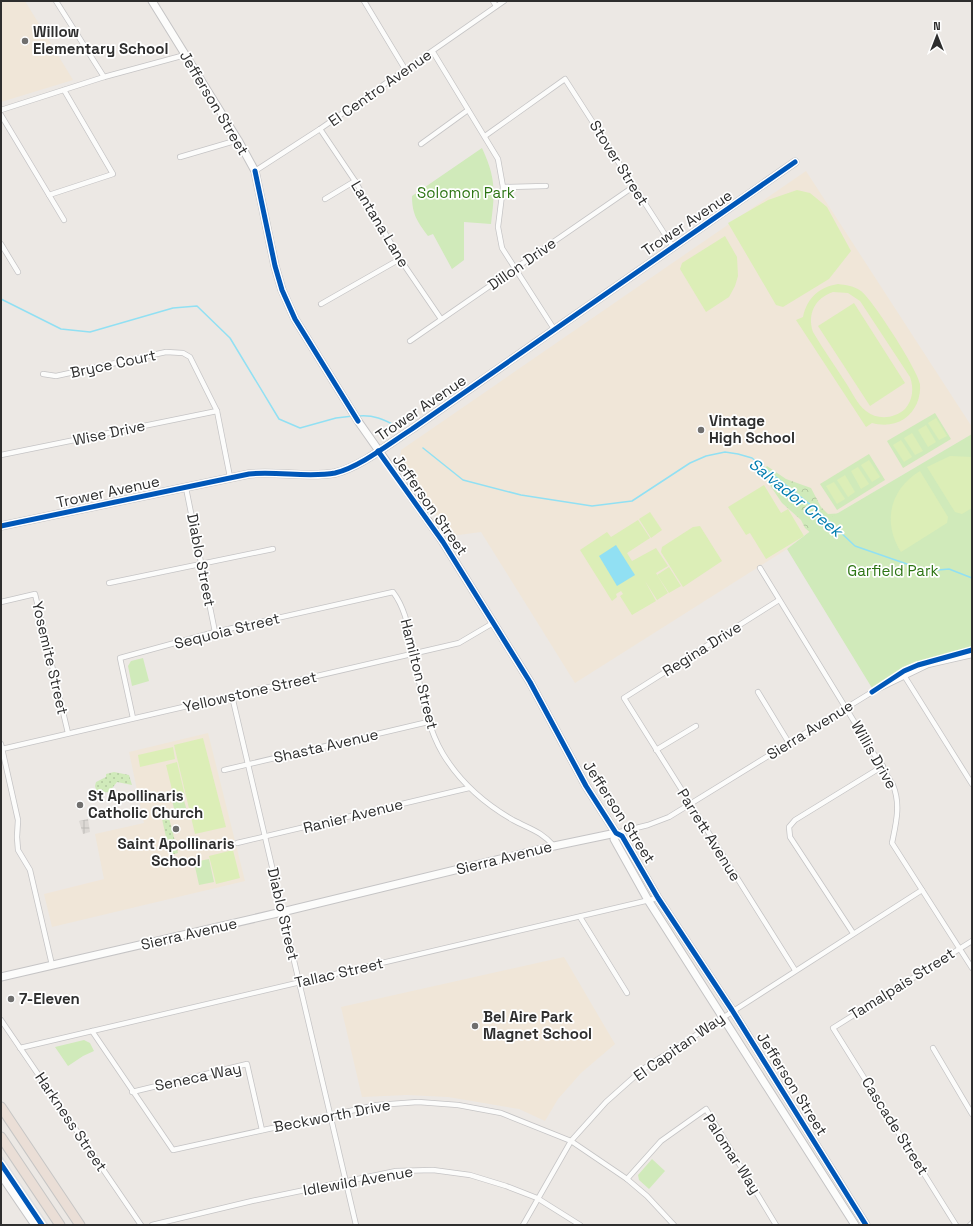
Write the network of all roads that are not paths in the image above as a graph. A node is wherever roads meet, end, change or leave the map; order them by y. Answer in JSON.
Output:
{"nodes":[{"id":1,"x":56,"y":1,"type":"edge"},
{"id":2,"x":152,"y":1,"type":"edge"},
{"id":3,"x":364,"y":1,"type":"edge"},
{"id":4,"x":493,"y":1,"type":"edge"},
{"id":5,"x":504,"y":1,"type":"edge"},
{"id":6,"x":496,"y":6,"type":"junction"},
{"id":7,"x":433,"y":52,"type":"junction"},
{"id":8,"x":185,"y":55,"type":"junction"},
{"id":9,"x":406,"y":69,"type":"junction"},
{"id":10,"x":104,"y":77,"type":"junction"},
{"id":11,"x":64,"y":90,"type":"junction"},
{"id":12,"x":1,"y":110,"type":"edge"},
{"id":13,"x":468,"y":110,"type":"junction"},
{"id":14,"x":1,"y":115,"type":"edge"},
{"id":15,"x":320,"y":129,"type":"junction"},
{"id":16,"x":485,"y":136,"type":"junction"},
{"id":17,"x":238,"y":140,"type":"junction"},
{"id":18,"x":421,"y":144,"type":"dead end"},
{"id":19,"x":180,"y":157,"type":"dead end"},
{"id":20,"x":795,"y":162,"type":"dead end"},
{"id":21,"x":255,"y":171,"type":"junction"},
{"id":22,"x":355,"y":181,"type":"junction"},
{"id":23,"x":546,"y":186,"type":"dead end"},
{"id":24,"x":503,"y":187,"type":"junction"},
{"id":25,"x":633,"y":187,"type":"junction"},
{"id":26,"x":49,"y":195,"type":"junction"},
{"id":27,"x":325,"y":199,"type":"dead end"},
{"id":28,"x":64,"y":220,"type":"dead end"},
{"id":29,"x":1,"y":244,"type":"edge"},
{"id":30,"x":673,"y":247,"type":"junction"},
{"id":31,"x":400,"y":259,"type":"junction"},
{"id":32,"x":514,"y":269,"type":"junction"},
{"id":33,"x":18,"y":272,"type":"dead end"},
{"id":34,"x":321,"y":304,"type":"dead end"},
{"id":35,"x":441,"y":319,"type":"junction"},
{"id":36,"x":554,"y":329,"type":"junction"},
{"id":37,"x":410,"y":340,"type":"dead end"},
{"id":38,"x":43,"y":374,"type":"dead end"},
{"id":39,"x":217,"y":411,"type":"junction"},
{"id":40,"x":378,"y":451,"type":"junction"},
{"id":41,"x":1,"y":455,"type":"edge"},
{"id":42,"x":230,"y":477,"type":"junction"},
{"id":43,"x":186,"y":488,"type":"junction"},
{"id":44,"x":1,"y":526,"type":"edge"},
{"id":45,"x":273,"y":549,"type":"dead end"},
{"id":46,"x":201,"y":564,"type":"junction"},
{"id":47,"x":760,"y":568,"type":"dead end"},
{"id":48,"x":108,"y":583,"type":"dead end"},
{"id":49,"x":393,"y":592,"type":"joint"},
{"id":50,"x":779,"y":600,"type":"junction"},
{"id":51,"x":1,"y":602,"type":"edge"},
{"id":52,"x":493,"y":623,"type":"junction"},
{"id":53,"x":215,"y":632,"type":"junction"},
{"id":54,"x":414,"y":653,"type":"junction"},
{"id":55,"x":972,"y":656,"type":"edge"},
{"id":56,"x":905,"y":677,"type":"junction"},
{"id":57,"x":758,"y":692,"type":"dead end"},
{"id":58,"x":232,"y":696,"type":"junction"},
{"id":59,"x":624,"y":698,"type":"joint"},
{"id":60,"x":847,"y":707,"type":"junction"},
{"id":61,"x":133,"y":718,"type":"junction"},
{"id":62,"x":428,"y":722,"type":"junction"},
{"id":63,"x":696,"y":726,"type":"dead end"},
{"id":64,"x":68,"y":733,"type":"junction"},
{"id":65,"x":789,"y":743,"type":"junction"},
{"id":66,"x":2,"y":746,"type":"edge"},
{"id":67,"x":656,"y":750,"type":"junction"},
{"id":68,"x":248,"y":765,"type":"junction"},
{"id":69,"x":882,"y":766,"type":"junction"},
{"id":70,"x":224,"y":770,"type":"dead end"},
{"id":71,"x":972,"y":784,"type":"edge"},
{"id":72,"x":469,"y":788,"type":"junction"},
{"id":73,"x":690,"y":805,"type":"junction"},
{"id":74,"x":616,"y":833,"type":"junction"},
{"id":75,"x":265,"y":837,"type":"junction"},
{"id":76,"x":237,"y":843,"type":"dead end"},
{"id":77,"x":554,"y":846,"type":"junction"},
{"id":78,"x":922,"y":890,"type":"junction"},
{"id":79,"x":658,"y":898,"type":"junction"},
{"id":80,"x":648,"y":900,"type":"junction"},
{"id":81,"x":282,"y":912,"type":"junction"},
{"id":82,"x":580,"y":917,"type":"junction"},
{"id":83,"x":853,"y":933,"type":"junction"},
{"id":84,"x":972,"y":940,"type":"edge"},
{"id":85,"x":959,"y":948,"type":"junction"},
{"id":86,"x":52,"y":965,"type":"junction"},
{"id":87,"x":972,"y":968,"type":"edge"},
{"id":88,"x":795,"y":970,"type":"junction"},
{"id":89,"x":1,"y":976,"type":"edge"},
{"id":90,"x":299,"y":982,"type":"junction"},
{"id":91,"x":627,"y":993,"type":"dead end"},
{"id":92,"x":732,"y":1010,"type":"junction"},
{"id":93,"x":723,"y":1016,"type":"junction"},
{"id":94,"x":1,"y":1020,"type":"edge"},
{"id":95,"x":833,"y":1028,"type":"joint"},
{"id":96,"x":92,"y":1031,"type":"junction"},
{"id":97,"x":20,"y":1048,"type":"junction"},
{"id":98,"x":933,"y":1048,"type":"dead end"},
{"id":99,"x":132,"y":1092,"type":"junction"},
{"id":100,"x":1,"y":1107,"type":"edge"},
{"id":101,"x":972,"y":1114,"type":"edge"},
{"id":102,"x":330,"y":1115,"type":"junction"},
{"id":103,"x":262,"y":1130,"type":"junction"},
{"id":104,"x":1,"y":1137,"type":"edge"},
{"id":105,"x":571,"y":1140,"type":"junction"},
{"id":106,"x":1,"y":1175,"type":"edge"},
{"id":107,"x":627,"y":1179,"type":"junction"},
{"id":108,"x":346,"y":1182,"type":"junction"},
{"id":109,"x":537,"y":1198,"type":"junction"},
{"id":110,"x":35,"y":1225,"type":"edge"},
{"id":111,"x":60,"y":1225,"type":"edge"},
{"id":112,"x":80,"y":1225,"type":"edge"},
{"id":113,"x":141,"y":1225,"type":"edge"},
{"id":114,"x":152,"y":1225,"type":"edge"},
{"id":115,"x":356,"y":1225,"type":"edge"},
{"id":116,"x":523,"y":1225,"type":"edge"},
{"id":117,"x":580,"y":1225,"type":"edge"},
{"id":118,"x":674,"y":1225,"type":"edge"},
{"id":119,"x":776,"y":1225,"type":"edge"},
{"id":120,"x":855,"y":1225,"type":"edge"},
{"id":121,"x":866,"y":1225,"type":"edge"},
{"id":122,"x":956,"y":1225,"type":"edge"}],
"edges":[{"from":1,"to":10,"type":"street"},
{"from":2,"to":8,"type":"street","name":"Jefferson Street"},
{"from":3,"to":9,"type":"street"},
{"from":4,"to":6,"type":"street"},
{"from":5,"to":6,"type":"street","name":"El Centro Avenue"},
{"from":6,"to":7,"type":"street","name":"El Centro Avenue"},
{"from":7,"to":9,"type":"street","name":"El Centro Avenue"},
{"from":7,"to":13,"type":"street"},
{"from":8,"to":10,"type":"street"},
{"from":8,"to":17,"type":"street","name":"Jefferson Street"},
{"from":9,"to":15,"type":"street","name":"El Centro Avenue"},
{"from":10,"to":11,"type":"street"},
{"from":11,"to":12,"type":"street"},
{"from":11,"to":26,"type":"street"},
{"from":13,"to":16,"type":"street"},
{"from":13,"to":18,"type":"street"},
{"from":14,"to":26,"type":"street"},
{"from":15,"to":21,"type":"street","name":"El Centro Avenue"},
{"from":15,"to":22,"type":"street","name":"Lantana Lane"},
{"from":16,"to":24,"type":"street"},
{"from":16,"to":25,"type":"street","name":"Stover Street"},
{"from":17,"to":19,"type":"street"},
{"from":17,"to":21,"type":"street","name":"Jefferson Street"},
{"from":20,"to":30,"type":"street","name":"Trower Avenue"},
{"from":21,"to":40,"type":"street","name":"Jefferson Street"},
{"from":22,"to":27,"type":"street"},
{"from":22,"to":31,"type":"street","name":"Lantana Lane"},
{"from":23,"to":24,"type":"street"},
{"from":24,"to":32,"type":"street"},
{"from":25,"to":30,"type":"street","name":"Stover Street"},
{"from":25,"to":32,"type":"street","name":"Dillon Drive"},
{"from":26,"to":28,"type":"street"},
{"from":29,"to":33,"type":"street"},
{"from":30,"to":36,"type":"street","name":"Trower Avenue"},
{"from":31,"to":34,"type":"street"},
{"from":31,"to":35,"type":"street","name":"Lantana Lane"},
{"from":32,"to":35,"type":"street","name":"Dillon Drive"},
{"from":32,"to":36,"type":"street"},
{"from":35,"to":37,"type":"street","name":"Dillon Drive"},
{"from":36,"to":40,"type":"street","name":"Trower Avenue"},
{"from":38,"to":39,"type":"street","name":"Bryce Court"},
{"from":39,"to":41,"type":"street","name":"Wise Drive"},
{"from":39,"to":42,"type":"street"},
{"from":40,"to":42,"type":"street","name":"Trower Avenue"},
{"from":40,"to":52,"type":"street","name":"Jefferson Street"},
{"from":42,"to":43,"type":"street","name":"Trower Avenue"},
{"from":43,"to":44,"type":"street","name":"Trower Avenue"},
{"from":43,"to":46,"type":"street","name":"Diablo Street"},
{"from":45,"to":46,"type":"street"},
{"from":46,"to":48,"type":"street"},
{"from":46,"to":53,"type":"street","name":"Diablo Street"},
{"from":47,"to":50,"type":"street","name":"Willis Drive"},
{"from":49,"to":53,"type":"street","name":"Sequoia Street"},
{"from":49,"to":54,"type":"street","name":"Hamilton Street"},
{"from":50,"to":59,"type":"street","name":"Regina Drive"},
{"from":50,"to":60,"type":"street","name":"Willis Drive"},
{"from":51,"to":64,"type":"street","name":"Yosemite Street"},
{"from":52,"to":54,"type":"street","name":"Yellowstone Street"},
{"from":52,"to":74,"type":"street","name":"Jefferson Street"},
{"from":53,"to":61,"type":"street","name":"Sequoia Street"},
{"from":54,"to":58,"type":"street","name":"Yellowstone Street"},
{"from":54,"to":62,"type":"street","name":"Hamilton Street"},
{"from":55,"to":56,"type":"street","name":"Sierra Avenue"},
{"from":56,"to":60,"type":"street","name":"Sierra Avenue"},
{"from":56,"to":71,"type":"street"},
{"from":57,"to":65,"type":"street"},
{"from":58,"to":61,"type":"street","name":"Yellowstone Street"},
{"from":58,"to":68,"type":"street","name":"Diablo Street"},
{"from":59,"to":67,"type":"street","name":"Parrett Avenue"},
{"from":60,"to":65,"type":"street","name":"Sierra Avenue"},
{"from":60,"to":69,"type":"street","name":"Willis Drive"},
{"from":61,"to":64,"type":"street","name":"Yellowstone Street"},
{"from":62,"to":68,"type":"street","name":"Shasta Avenue"},
{"from":62,"to":72,"type":"street","name":"Hamilton Street"},
{"from":63,"to":67,"type":"street"},
{"from":64,"to":66,"type":"street","name":"Yellowstone Street"},
{"from":65,"to":73,"type":"street","name":"Sierra Avenue"},
{"from":66,"to":86,"type":"street"},
{"from":67,"to":73,"type":"street","name":"Parrett Avenue"},
{"from":68,"to":70,"type":"street","name":"Shasta Avenue"},
{"from":68,"to":75,"type":"street","name":"Diablo Street"},
{"from":69,"to":78,"type":"street","name":"Willis Drive"},
{"from":69,"to":83,"type":"street"},
{"from":72,"to":75,"type":"street","name":"Ranier Avenue"},
{"from":72,"to":77,"type":"street","name":"Hamilton Street"},
{"from":73,"to":74,"type":"street","name":"Sierra Avenue"},
{"from":73,"to":88,"type":"street","name":"Parrett Avenue"},
{"from":74,"to":77,"type":"street","name":"Sierra Avenue"},
{"from":74,"to":79,"type":"street","name":"Jefferson Street"},
{"from":74,"to":80,"type":"street","name":"Jefferson Street"},
{"from":75,"to":76,"type":"street","name":"Ranier Avenue"},
{"from":75,"to":81,"type":"street","name":"Diablo Street"},
{"from":77,"to":81,"type":"street","name":"Sierra Avenue"},
{"from":78,"to":83,"type":"street","name":"El Capitan Way"},
{"from":78,"to":85,"type":"street","name":"Willis Drive"},
{"from":79,"to":80,"type":"street","name":"Tallac Street"},
{"from":79,"to":92,"type":"street","name":"Jefferson Street"},
{"from":80,"to":82,"type":"street","name":"Tallac Street"},
{"from":80,"to":93,"type":"street","name":"Jefferson Street"},
{"from":81,"to":86,"type":"street","name":"Sierra Avenue"},
{"from":81,"to":90,"type":"street","name":"Diablo Street"},
{"from":82,"to":90,"type":"street","name":"Tallac Street"},
{"from":82,"to":91,"type":"street"},
{"from":83,"to":88,"type":"street","name":"El Capitan Way"},
{"from":84,"to":85,"type":"street","name":"Tamalpais Street"},
{"from":85,"to":87,"type":"street","name":"Willis Drive"},
{"from":85,"to":95,"type":"street","name":"Tamalpais Street"},
{"from":86,"to":89,"type":"street","name":"Sierra Avenue"},
{"from":88,"to":92,"type":"street","name":"El Capitan Way"},
{"from":90,"to":96,"type":"street","name":"Tallac Street"},
{"from":90,"to":102,"type":"street","name":"Diablo Street"},
{"from":92,"to":93,"type":"street","name":"El Capitan Way"},
{"from":92,"to":121,"type":"street","name":"Jefferson Street"},
{"from":93,"to":105,"type":"street","name":"El Capitan Way"},
{"from":93,"to":120,"type":"street","name":"Jefferson Street"},
{"from":94,"to":97,"type":"street","name":"Harkness Street"},
{"from":95,"to":122,"type":"street","name":"Cascade Street"},
{"from":96,"to":97,"type":"street","name":"Tallac Street"},
{"from":96,"to":99,"type":"street","name":"Beckworth Drive"},
{"from":97,"to":113,"type":"street","name":"Harkness Street"},
{"from":98,"to":101,"type":"street"},
{"from":99,"to":103,"type":"street","name":"Beckworth Drive"},
{"from":99,"to":103,"type":"street","name":"Seneca Way"},
{"from":100,"to":112,"type":"highway"},
{"from":102,"to":103,"type":"street","name":"Beckworth Drive"},
{"from":102,"to":105,"type":"street","name":"Beckworth Drive"},
{"from":102,"to":108,"type":"street","name":"Diablo Street"},
{"from":104,"to":111,"type":"highway"},
{"from":105,"to":107,"type":"street","name":"Beckworth Drive"},
{"from":105,"to":109,"type":"street","name":"El Capitan Way"},
{"from":106,"to":110,"type":"street"},
{"from":107,"to":118,"type":"street","name":"Beckworth Drive"},
{"from":107,"to":119,"type":"street","name":"Palomar Way"},
{"from":108,"to":109,"type":"street","name":"Idlewild Avenue"},
{"from":108,"to":114,"type":"street","name":"Idlewild Avenue"},
{"from":108,"to":115,"type":"street","name":"Diablo Street"},
{"from":109,"to":116,"type":"street","name":"El Capitan Way"},
{"from":109,"to":117,"type":"street","name":"Idlewild Avenue"}]}
